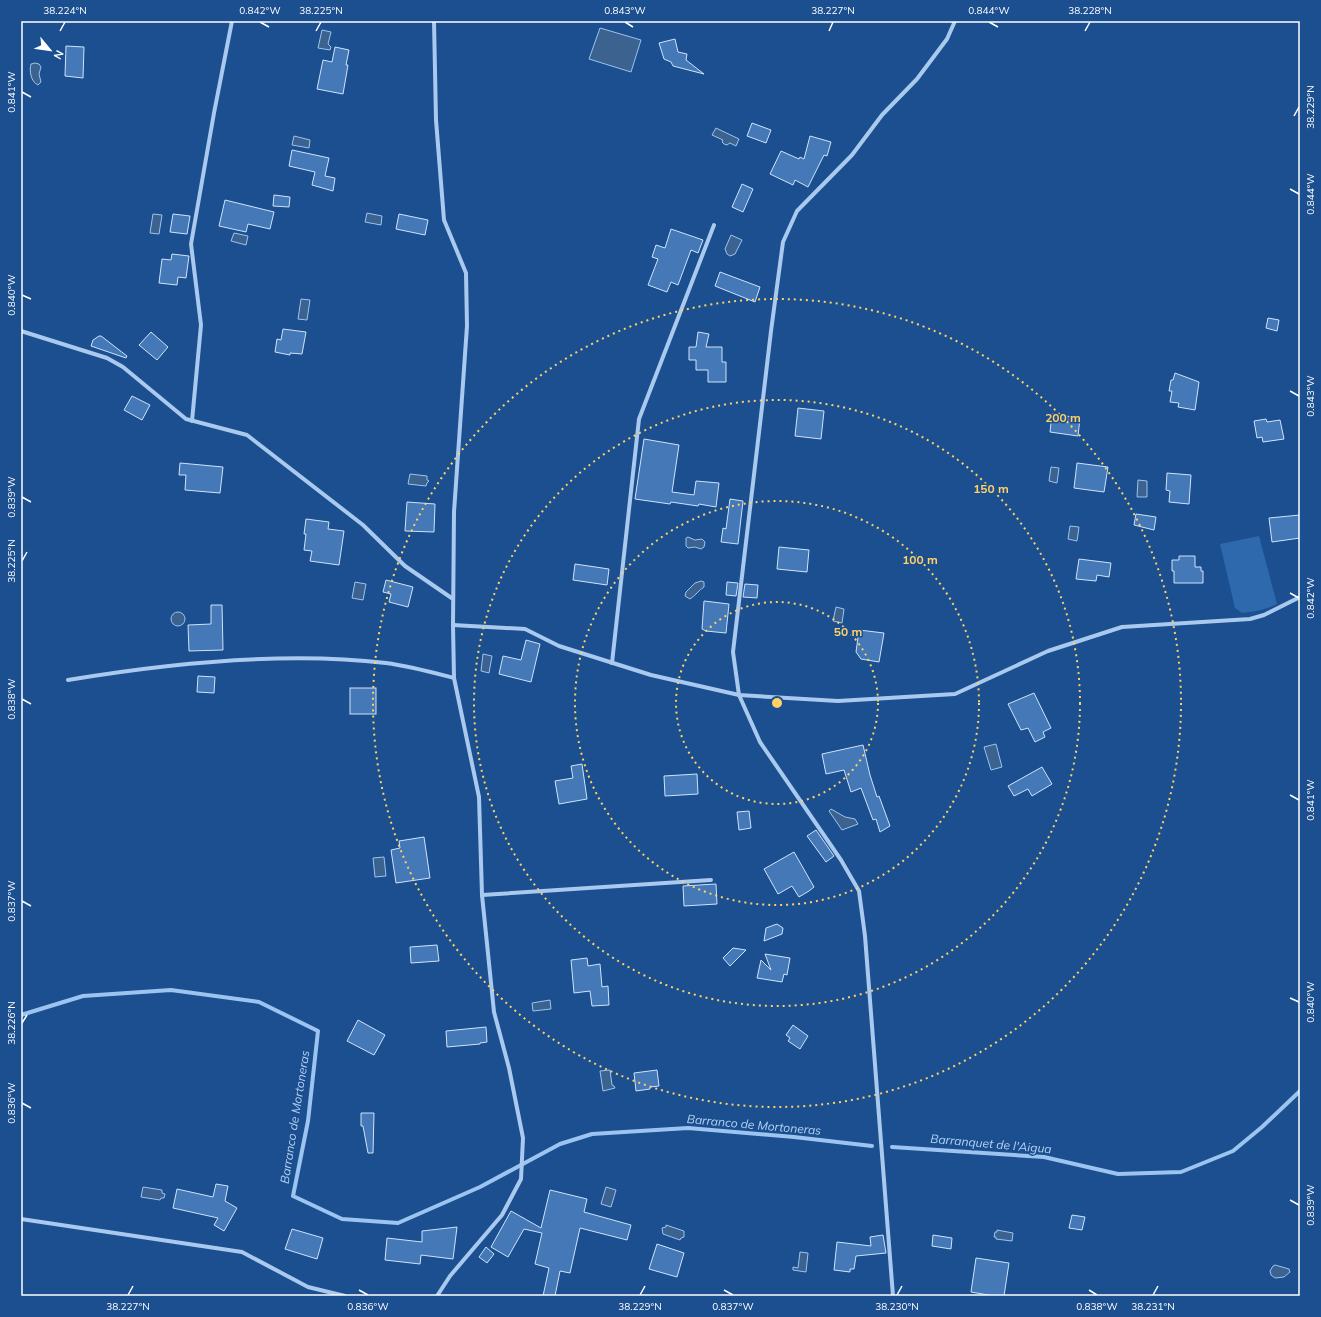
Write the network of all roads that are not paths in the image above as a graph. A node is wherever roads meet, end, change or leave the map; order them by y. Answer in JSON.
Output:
{"nodes":[{"id":1,"x":232,"y":21,"type":"edge"},
{"id":2,"x":434,"y":21,"type":"edge"},
{"id":3,"x":955,"y":21,"type":"edge"},
{"id":4,"x":714,"y":225,"type":"dead end"},
{"id":5,"x":21,"y":331,"type":"edge"},
{"id":6,"x":192,"y":421,"type":"junction"},
{"id":7,"x":1300,"y":596,"type":"edge"},
{"id":8,"x":453,"y":599,"type":"junction"},
{"id":9,"x":453,"y":625,"type":"junction"},
{"id":10,"x":612,"y":663,"type":"junction"},
{"id":11,"x":454,"y":678,"type":"junction"},
{"id":12,"x":68,"y":680,"type":"dead end"},
{"id":13,"x":739,"y":695,"type":"junction"},
{"id":14,"x":711,"y":880,"type":"dead end"},
{"id":15,"x":482,"y":895,"type":"junction"},
{"id":16,"x":21,"y":1219,"type":"edge"},
{"id":17,"x":346,"y":1296,"type":"edge"},
{"id":18,"x":437,"y":1296,"type":"edge"},
{"id":19,"x":893,"y":1296,"type":"edge"}],
"edges":[{"from":1,"to":6,"type":"street"},
{"from":2,"to":8,"type":"street"},
{"from":3,"to":13,"type":"street"},
{"from":4,"to":10,"type":"street"},
{"from":5,"to":6,"type":"street"},
{"from":6,"to":8,"type":"street"},
{"from":7,"to":13,"type":"street"},
{"from":8,"to":9,"type":"street"},
{"from":9,"to":10,"type":"street"},
{"from":9,"to":11,"type":"street"},
{"from":10,"to":13,"type":"street"},
{"from":11,"to":12,"type":"street"},
{"from":11,"to":15,"type":"street"},
{"from":13,"to":19,"type":"street"},
{"from":14,"to":15,"type":"street"},
{"from":15,"to":18,"type":"street"},
{"from":16,"to":17,"type":"street"}]}
